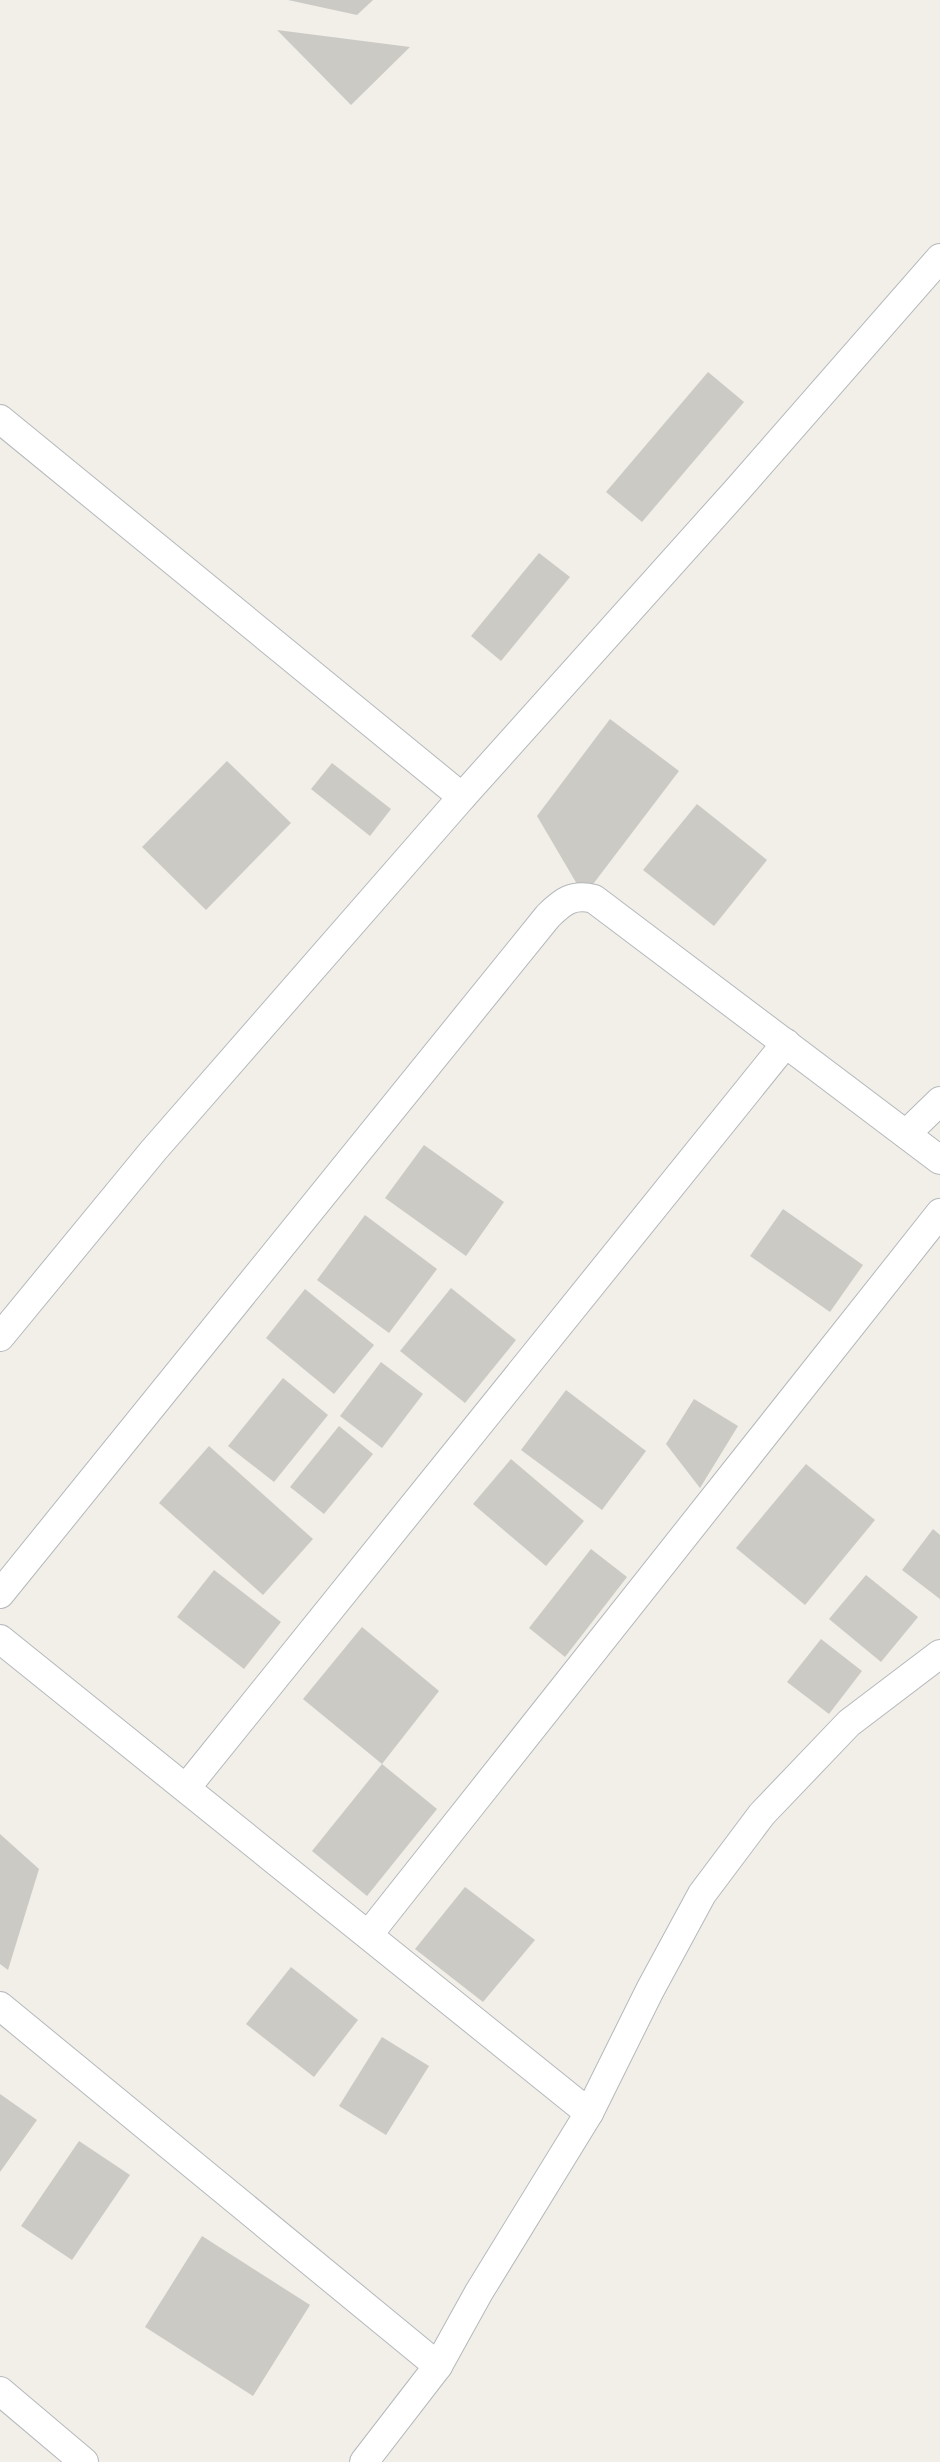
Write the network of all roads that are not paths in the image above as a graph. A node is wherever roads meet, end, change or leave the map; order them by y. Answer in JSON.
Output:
{"nodes":[{"id":1,"x":940,"y":258,"type":"edge"},
{"id":2,"x":0,"y":419,"type":"edge"},
{"id":3,"x":462,"y":797,"type":"junction"},
{"id":4,"x":786,"y":1043,"type":"junction"},
{"id":5,"x":940,"y":1101,"type":"edge"},
{"id":6,"x":906,"y":1134,"type":"junction"},
{"id":7,"x":940,"y":1160,"type":"edge"},
{"id":8,"x":940,"y":1213,"type":"edge"},
{"id":9,"x":0,"y":1337,"type":"edge"},
{"id":10,"x":0,"y":1594,"type":"edge"},
{"id":11,"x":0,"y":1638,"type":"edge"},
{"id":12,"x":940,"y":1654,"type":"edge"},
{"id":13,"x":186,"y":1788,"type":"junction"},
{"id":14,"x":369,"y":1934,"type":"junction"},
{"id":15,"x":0,"y":2006,"type":"edge"},
{"id":16,"x":589,"y":2113,"type":"junction"},
{"id":17,"x":438,"y":2366,"type":"junction"},
{"id":18,"x":0,"y":2391,"type":"edge"},
{"id":19,"x":84,"y":2462,"type":"edge"},
{"id":20,"x":364,"y":2462,"type":"edge"}],
"edges":[{"from":1,"to":3,"type":"street"},
{"from":2,"to":3,"type":"street"},
{"from":3,"to":9,"type":"street"},
{"from":4,"to":6,"type":"street"},
{"from":4,"to":10,"type":"street"},
{"from":4,"to":13,"type":"street"},
{"from":5,"to":6,"type":"street"},
{"from":6,"to":7,"type":"street"},
{"from":8,"to":14,"type":"street"},
{"from":11,"to":13,"type":"street"},
{"from":12,"to":16,"type":"street"},
{"from":13,"to":14,"type":"street"},
{"from":14,"to":16,"type":"street"},
{"from":15,"to":17,"type":"street"},
{"from":16,"to":17,"type":"street"},
{"from":17,"to":20,"type":"street"},
{"from":18,"to":19,"type":"street"}]}
